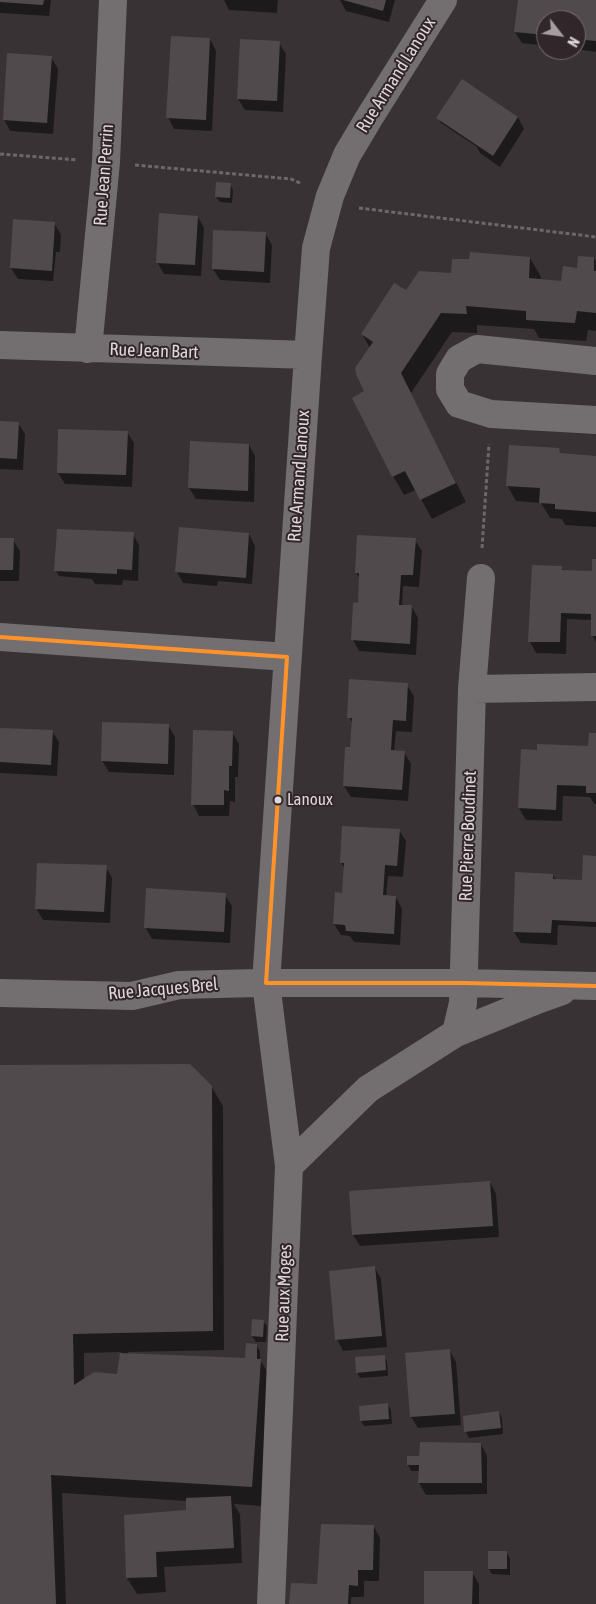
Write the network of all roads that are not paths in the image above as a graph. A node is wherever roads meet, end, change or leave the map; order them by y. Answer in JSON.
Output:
{"nodes":[{"id":1,"x":113,"y":0,"type":"edge"},
{"id":2,"x":443,"y":0,"type":"edge"},
{"id":3,"x":0,"y":345,"type":"edge"},
{"id":4,"x":88,"y":349,"type":"junction"},
{"id":5,"x":308,"y":355,"type":"junction"},
{"id":6,"x":596,"y":361,"type":"edge"},
{"id":7,"x":596,"y":420,"type":"edge"},
{"id":8,"x":480,"y":578,"type":"road end"},
{"id":9,"x":0,"y":637,"type":"edge"},
{"id":10,"x":287,"y":657,"type":"junction"},
{"id":11,"x":596,"y":687,"type":"edge"},
{"id":12,"x":472,"y":689,"type":"junction"},
{"id":13,"x":266,"y":983,"type":"junction"},
{"id":14,"x":464,"y":983,"type":"junction"},
{"id":15,"x":587,"y":986,"type":"edge"},
{"id":16,"x":0,"y":993,"type":"edge"},
{"id":17,"x":456,"y":1033,"type":"junction"},
{"id":18,"x":289,"y":1166,"type":"junction"},
{"id":19,"x":271,"y":1604,"type":"edge"}],
"edges":[{"from":1,"to":4,"type":"street","name":"Rue Jean Perrin"},
{"from":2,"to":5,"type":"street","name":"Rue Armand Lanoux"},
{"from":3,"to":4,"type":"street","name":"Rue Jean Bart"},
{"from":4,"to":5,"type":"street","name":"Rue Jean Bart"},
{"from":5,"to":10,"type":"street","name":"Rue Armand Lanoux"},
{"from":6,"to":7,"type":"street"},
{"from":8,"to":12,"type":"street","name":"Rue Pierre Boudinet"},
{"from":9,"to":10,"type":"street"},
{"from":10,"to":13,"type":"street","name":"Rue Armand Lanoux"},
{"from":11,"to":12,"type":"street"},
{"from":12,"to":14,"type":"street","name":"Rue Pierre Boudinet"},
{"from":13,"to":14,"type":"street","name":"Rue Jacques Brel"},
{"from":13,"to":16,"type":"street","name":"Rue Jacques Brel"},
{"from":13,"to":18,"type":"street","name":"Rue aux Moges"},
{"from":14,"to":15,"type":"street","name":"Rue Jacques Brel"},
{"from":14,"to":17,"type":"street","name":"Rue Pierre Boudinet"},
{"from":15,"to":17,"type":"street"},
{"from":17,"to":18,"type":"street"},
{"from":18,"to":19,"type":"street","name":"Rue aux Moges"}]}
